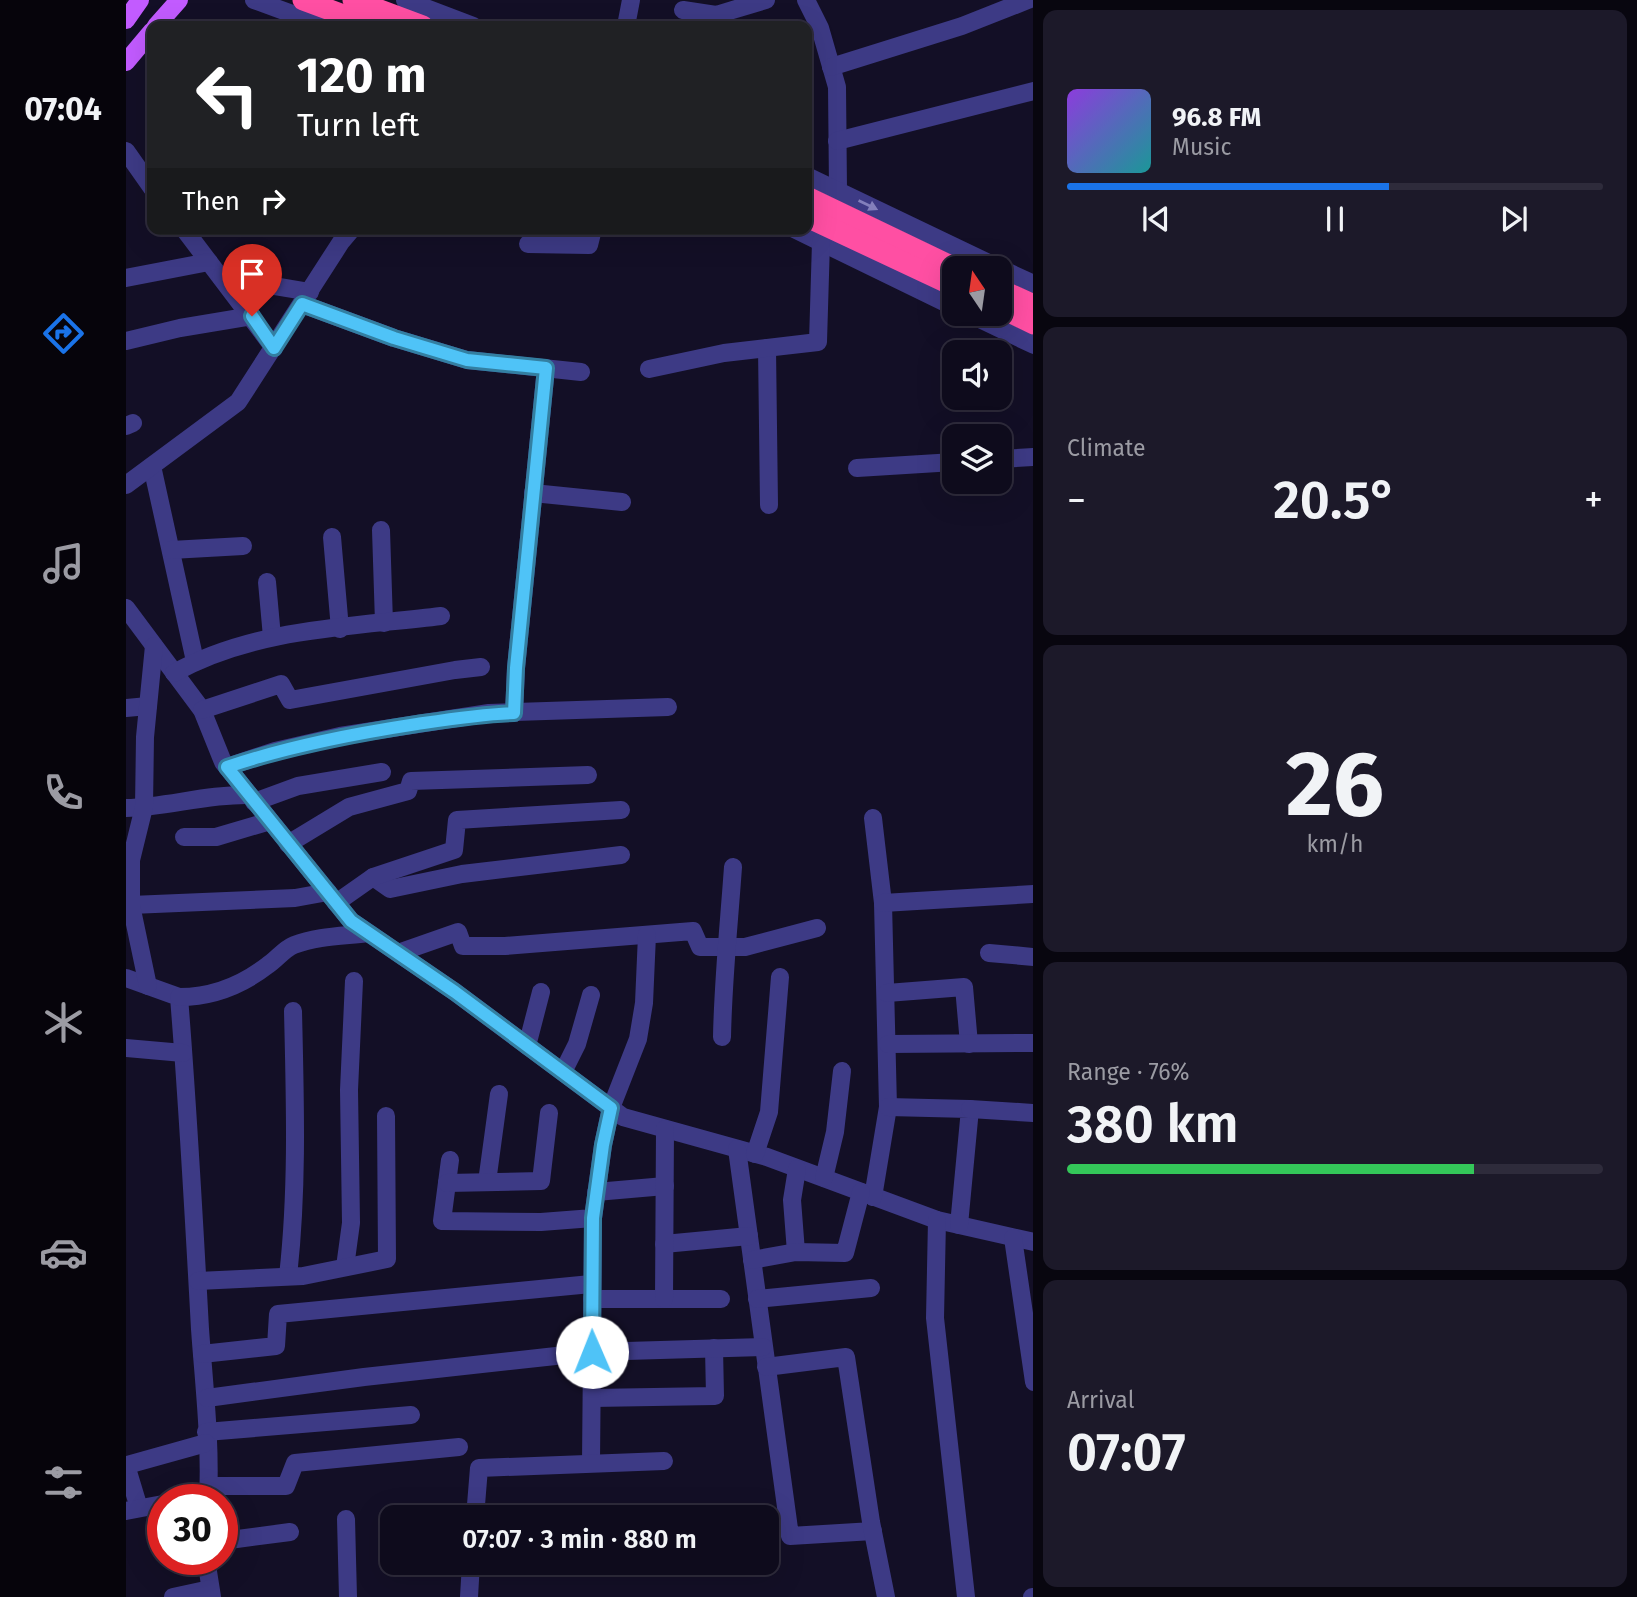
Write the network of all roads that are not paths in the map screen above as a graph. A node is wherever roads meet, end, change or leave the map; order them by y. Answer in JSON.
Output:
{"nodes":[{"id":1,"x":140,"y":0,"type":"edge"},
{"id":2,"x":179,"y":0,"type":"edge"},
{"id":3,"x":254,"y":0,"type":"edge"},
{"id":4,"x":303,"y":0,"type":"edge"},
{"id":5,"x":354,"y":0,"type":"edge"},
{"id":6,"x":405,"y":0,"type":"edge"},
{"id":7,"x":631,"y":0,"type":"edge"},
{"id":8,"x":766,"y":0,"type":"edge"},
{"id":9,"x":806,"y":0,"type":"edge"},
{"id":10,"x":1028,"y":0,"type":"edge"},
{"id":11,"x":423,"y":11,"type":"edge"},
{"id":12,"x":683,"y":12,"type":"edge"},
{"id":13,"x":126,"y":20,"type":"edge"},
{"id":14,"x":160,"y":21,"type":"edge"},
{"id":15,"x":311,"y":21,"type":"edge"},
{"id":16,"x":360,"y":21,"type":"edge"},
{"id":17,"x":456,"y":21,"type":"edge"},
{"id":18,"x":627,"y":21,"type":"edge"},
{"id":19,"x":147,"y":37,"type":"edge"},
{"id":20,"x":126,"y":61,"type":"edge"},
{"id":21,"x":831,"y":66,"type":"junction"},
{"id":22,"x":1033,"y":91,"type":"edge"},
{"id":23,"x":837,"y":141,"type":"junction"},
{"id":24,"x":126,"y":151,"type":"edge"},
{"id":25,"x":812,"y":178,"type":"edge"},
{"id":26,"x":147,"y":181,"type":"edge"},
{"id":27,"x":838,"y":190,"type":"junction"},
{"id":28,"x":812,"y":199,"type":"edge"},
{"id":29,"x":812,"y":219,"type":"edge"},
{"id":30,"x":189,"y":235,"type":"edge"},
{"id":31,"x":347,"y":235,"type":"edge"},
{"id":32,"x":592,"y":235,"type":"edge"},
{"id":33,"x":806,"y":235,"type":"edge"},
{"id":34,"x":821,"y":242,"type":"junction"},
{"id":35,"x":528,"y":244,"type":"dead end"},
{"id":36,"x":974,"y":256,"type":"edge"},
{"id":37,"x":209,"y":262,"type":"junction"},
{"id":38,"x":942,"y":262,"type":"edge"},
{"id":39,"x":1012,"y":274,"type":"edge"},
{"id":40,"x":221,"y":277,"type":"junction"},
{"id":41,"x":126,"y":278,"type":"edge"},
{"id":42,"x":942,"y":280,"type":"edge"},
{"id":43,"x":1033,"y":284,"type":"edge"},
{"id":44,"x":1012,"y":295,"type":"edge"},
{"id":45,"x":306,"y":298,"type":"junction"},
{"id":46,"x":942,"y":301,"type":"edge"},
{"id":47,"x":1033,"y":305,"type":"edge"},
{"id":48,"x":1012,"y":314,"type":"edge"},
{"id":49,"x":252,"y":316,"type":"junction"},
{"id":50,"x":1033,"y":324,"type":"edge"},
{"id":51,"x":994,"y":326,"type":"edge"},
{"id":52,"x":126,"y":341,"type":"edge"},
{"id":53,"x":1033,"y":345,"type":"edge"},
{"id":54,"x":274,"y":348,"type":"junction"},
{"id":55,"x":766,"y":348,"type":"junction"},
{"id":56,"x":546,"y":368,"type":"junction"},
{"id":57,"x":649,"y":369,"type":"dead end"},
{"id":58,"x":581,"y":372,"type":"dead end"},
{"id":59,"x":1033,"y":457,"type":"edge"},
{"id":60,"x":1012,"y":458,"type":"edge"},
{"id":61,"x":942,"y":463,"type":"edge"},
{"id":62,"x":152,"y":466,"type":"junction"},
{"id":63,"x":857,"y":468,"type":"dead end"},
{"id":64,"x":126,"y":485,"type":"edge"},
{"id":65,"x":533,"y":493,"type":"junction"},
{"id":66,"x":622,"y":502,"type":"dead end"},
{"id":67,"x":769,"y":505,"type":"dead end"},
{"id":68,"x":381,"y":530,"type":"dead end"},
{"id":69,"x":332,"y":537,"type":"dead end"},
{"id":70,"x":243,"y":546,"type":"dead end"},
{"id":71,"x":171,"y":550,"type":"junction"},
{"id":72,"x":267,"y":582,"type":"dead end"},
{"id":73,"x":126,"y":608,"type":"edge"},
{"id":74,"x":441,"y":616,"type":"dead end"},
{"id":75,"x":384,"y":623,"type":"junction"},
{"id":76,"x":340,"y":629,"type":"junction"},
{"id":77,"x":272,"y":637,"type":"junction"},
{"id":78,"x":155,"y":646,"type":"junction"},
{"id":79,"x":195,"y":661,"type":"junction"},
{"id":80,"x":481,"y":667,"type":"dead end"},
{"id":81,"x":174,"y":673,"type":"junction"},
{"id":82,"x":148,"y":706,"type":"junction"},
{"id":83,"x":668,"y":707,"type":"dead end"},
{"id":84,"x":126,"y":708,"type":"edge"},
{"id":85,"x":202,"y":710,"type":"junction"},
{"id":86,"x":514,"y":713,"type":"junction"},
{"id":87,"x":227,"y":767,"type":"junction"},
{"id":88,"x":382,"y":772,"type":"dead end"},
{"id":89,"x":588,"y":775,"type":"dead end"},
{"id":90,"x":252,"y":798,"type":"junction"},
{"id":91,"x":144,"y":807,"type":"junction"},
{"id":92,"x":126,"y":808,"type":"edge"},
{"id":93,"x":621,"y":810,"type":"dead end"},
{"id":94,"x":873,"y":818,"type":"dead end"},
{"id":95,"x":270,"y":821,"type":"junction"},
{"id":96,"x":184,"y":837,"type":"dead end"},
{"id":97,"x":288,"y":844,"type":"junction"},
{"id":98,"x":621,"y":855,"type":"dead end"},
{"id":99,"x":733,"y":867,"type":"dead end"},
{"id":100,"x":373,"y":877,"type":"junction"},
{"id":101,"x":129,"y":879,"type":"edge"},
{"id":102,"x":1033,"y":894,"type":"edge"},
{"id":103,"x":332,"y":898,"type":"junction"},
{"id":104,"x":883,"y":903,"type":"junction"},
{"id":105,"x":131,"y":905,"type":"junction"},
{"id":106,"x":817,"y":928,"type":"dead end"},
{"id":107,"x":368,"y":933,"type":"junction"},
{"id":108,"x":647,"y":934,"type":"junction"},
{"id":109,"x":728,"y":947,"type":"junction"},
{"id":110,"x":398,"y":953,"type":"junction"},
{"id":111,"x":989,"y":953,"type":"dead end"},
{"id":112,"x":1033,"y":957,"type":"edge"},
{"id":113,"x":780,"y":976,"type":"dead end"},
{"id":114,"x":126,"y":978,"type":"edge"},
{"id":115,"x":354,"y":981,"type":"dead end"},
{"id":116,"x":148,"y":986,"type":"junction"},
{"id":117,"x":541,"y":992,"type":"dead end"},
{"id":118,"x":887,"y":993,"type":"junction"},
{"id":119,"x":591,"y":995,"type":"dead end"},
{"id":120,"x":179,"y":998,"type":"junction"},
{"id":121,"x":293,"y":1011,"type":"dead end"},
{"id":122,"x":722,"y":1037,"type":"dead end"},
{"id":123,"x":1033,"y":1043,"type":"edge"},
{"id":124,"x":888,"y":1044,"type":"junction"},
{"id":125,"x":969,"y":1044,"type":"junction"},
{"id":126,"x":527,"y":1046,"type":"junction"},
{"id":127,"x":126,"y":1048,"type":"edge"},
{"id":128,"x":183,"y":1053,"type":"junction"},
{"id":129,"x":842,"y":1071,"type":"dead end"},
{"id":130,"x":563,"y":1072,"type":"junction"},
{"id":131,"x":499,"y":1094,"type":"dead end"},
{"id":132,"x":888,"y":1107,"type":"junction"},
{"id":133,"x":611,"y":1108,"type":"junction"},
{"id":134,"x":970,"y":1109,"type":"junction"},
{"id":135,"x":549,"y":1113,"type":"dead end"},
{"id":136,"x":1033,"y":1113,"type":"edge"},
{"id":137,"x":386,"y":1116,"type":"dead end"},
{"id":138,"x":665,"y":1129,"type":"junction"},
{"id":139,"x":737,"y":1149,"type":"junction"},
{"id":140,"x":755,"y":1154,"type":"junction"},
{"id":141,"x":450,"y":1160,"type":"dead end"},
{"id":142,"x":797,"y":1168,"type":"junction"},
{"id":143,"x":824,"y":1178,"type":"junction"},
{"id":144,"x":487,"y":1182,"type":"junction"},
{"id":145,"x":447,"y":1183,"type":"junction"},
{"id":146,"x":665,"y":1186,"type":"junction"},
{"id":147,"x":596,"y":1192,"type":"junction"},
{"id":148,"x":867,"y":1195,"type":"junction"},
{"id":149,"x":593,"y":1218,"type":"junction"},
{"id":150,"x":937,"y":1220,"type":"junction"},
{"id":151,"x":958,"y":1225,"type":"junction"},
{"id":152,"x":749,"y":1236,"type":"junction"},
{"id":153,"x":1013,"y":1238,"type":"junction"},
{"id":154,"x":1033,"y":1242,"type":"edge"},
{"id":155,"x":664,"y":1244,"type":"junction"},
{"id":156,"x":796,"y":1252,"type":"junction"},
{"id":157,"x":752,"y":1259,"type":"junction"},
{"id":158,"x":345,"y":1267,"type":"junction"},
{"id":159,"x":288,"y":1276,"type":"junction"},
{"id":160,"x":198,"y":1281,"type":"junction"},
{"id":161,"x":871,"y":1288,"type":"dead end"},
{"id":162,"x":591,"y":1292,"type":"junction"},
{"id":163,"x":664,"y":1299,"type":"junction"},
{"id":164,"x":721,"y":1299,"type":"dead end"},
{"id":165,"x":757,"y":1299,"type":"junction"},
{"id":166,"x":763,"y":1347,"type":"junction"},
{"id":167,"x":714,"y":1348,"type":"junction"},
{"id":168,"x":592,"y":1352,"type":"junction"},
{"id":169,"x":202,"y":1354,"type":"junction"},
{"id":170,"x":766,"y":1367,"type":"junction"},
{"id":171,"x":1033,"y":1382,"type":"edge"},
{"id":172,"x":207,"y":1398,"type":"junction"},
{"id":173,"x":592,"y":1398,"type":"junction"},
{"id":174,"x":411,"y":1415,"type":"dead end"},
{"id":175,"x":206,"y":1438,"type":"junction"},
{"id":176,"x":459,"y":1447,"type":"dead end"},
{"id":177,"x":664,"y":1461,"type":"dead end"},
{"id":178,"x":592,"y":1462,"type":"junction"},
{"id":179,"x":126,"y":1465,"type":"edge"},
{"id":180,"x":208,"y":1484,"type":"edge"},
{"id":181,"x":238,"y":1491,"type":"edge"},
{"id":182,"x":476,"y":1505,"type":"edge"},
{"id":183,"x":132,"y":1509,"type":"edge"},
{"id":184,"x":346,"y":1519,"type":"dead end"},
{"id":185,"x":873,"y":1531,"type":"junction"},
{"id":186,"x":290,"y":1532,"type":"dead end"},
{"id":187,"x":238,"y":1539,"type":"edge"},
{"id":188,"x":208,"y":1575,"type":"edge"},
{"id":189,"x":470,"y":1575,"type":"edge"},
{"id":190,"x":211,"y":1593,"type":"edge"},
{"id":191,"x":173,"y":1597,"type":"edge"},
{"id":192,"x":348,"y":1597,"type":"edge"},
{"id":193,"x":469,"y":1597,"type":"edge"},
{"id":194,"x":886,"y":1597,"type":"edge"},
{"id":195,"x":966,"y":1597,"type":"edge"}],
"edges":[{"from":1,"to":13,"type":"main road"},
{"from":2,"to":14,"type":"main road"},
{"from":3,"to":15,"type":"street"},
{"from":4,"to":16,"type":"highway"},
{"from":5,"to":11,"type":"highway"},
{"from":6,"to":11,"type":"street"},
{"from":7,"to":18,"type":"street"},
{"from":8,"to":12,"type":"street"},
{"from":9,"to":21,"type":"street"},
{"from":10,"to":21,"type":"street"},
{"from":11,"to":17,"type":"street"},
{"from":19,"to":20,"type":"main road"},
{"from":21,"to":23,"type":"street"},
{"from":22,"to":23,"type":"street"},
{"from":23,"to":27,"type":"street"},
{"from":24,"to":26,"type":"street"},
{"from":25,"to":27,"type":"street"},
{"from":27,"to":36,"type":"street","one_way":true},
{"from":28,"to":38,"type":"highway"},
{"from":29,"to":42,"type":"highway"},
{"from":30,"to":37,"type":"street"},
{"from":31,"to":45,"type":"street"},
{"from":32,"to":35,"type":"street"},
{"from":33,"to":34,"type":"street"},
{"from":34,"to":46,"type":"street"},
{"from":34,"to":55,"type":"street"},
{"from":37,"to":40,"type":"street"},
{"from":37,"to":41,"type":"street"},
{"from":39,"to":43,"type":"street"},
{"from":40,"to":45,"type":"street"},
{"from":40,"to":49,"type":"street"},
{"from":44,"to":47,"type":"highway"},
{"from":45,"to":54,"type":"street"},
{"from":45,"to":56,"type":"street"},
{"from":48,"to":50,"type":"highway"},
{"from":49,"to":52,"type":"street"},
{"from":49,"to":54,"type":"street"},
{"from":51,"to":53,"type":"street"},
{"from":54,"to":62,"type":"street"},
{"from":55,"to":57,"type":"street"},
{"from":55,"to":67,"type":"street"},
{"from":56,"to":58,"type":"street"},
{"from":56,"to":65,"type":"street"},
{"from":59,"to":60,"type":"street"},
{"from":61,"to":63,"type":"street"},
{"from":62,"to":64,"type":"street"},
{"from":62,"to":71,"type":"street"},
{"from":65,"to":66,"type":"street"},
{"from":65,"to":86,"type":"street"},
{"from":68,"to":75,"type":"street"},
{"from":69,"to":76,"type":"street"},
{"from":70,"to":71,"type":"street"},
{"from":71,"to":79,"type":"street"},
{"from":72,"to":77,"type":"street"},
{"from":73,"to":78,"type":"street"},
{"from":74,"to":75,"type":"street"},
{"from":75,"to":76,"type":"street"},
{"from":76,"to":77,"type":"street"},
{"from":77,"to":79,"type":"street"},
{"from":78,"to":81,"type":"street"},
{"from":78,"to":82,"type":"street"},
{"from":79,"to":81,"type":"street"},
{"from":80,"to":85,"type":"street"},
{"from":81,"to":85,"type":"street"},
{"from":82,"to":84,"type":"street"},
{"from":82,"to":91,"type":"street"},
{"from":83,"to":86,"type":"street"},
{"from":85,"to":87,"type":"street"},
{"from":86,"to":87,"type":"street"},
{"from":87,"to":90,"type":"street"},
{"from":88,"to":90,"type":"street"},
{"from":89,"to":97,"type":"street"},
{"from":90,"to":91,"type":"street"},
{"from":90,"to":95,"type":"street"},
{"from":91,"to":92,"type":"street"},
{"from":91,"to":101,"type":"street"},
{"from":93,"to":100,"type":"street"},
{"from":94,"to":104,"type":"street"},
{"from":95,"to":96,"type":"street"},
{"from":95,"to":97,"type":"street"},
{"from":97,"to":103,"type":"street"},
{"from":98,"to":100,"type":"street"},
{"from":99,"to":109,"type":"street"},
{"from":100,"to":103,"type":"street"},
{"from":101,"to":105,"type":"street"},
{"from":102,"to":104,"type":"street"},
{"from":103,"to":105,"type":"street"},
{"from":103,"to":107,"type":"street"},
{"from":104,"to":118,"type":"street"},
{"from":105,"to":116,"type":"street"},
{"from":106,"to":109,"type":"street"},
{"from":107,"to":110,"type":"street"},
{"from":107,"to":120,"type":"street"},
{"from":108,"to":109,"type":"street"},
{"from":108,"to":110,"type":"street"},
{"from":108,"to":133,"type":"street"},
{"from":109,"to":122,"type":"street"},
{"from":110,"to":126,"type":"street"},
{"from":111,"to":112,"type":"street"},
{"from":113,"to":140,"type":"street"},
{"from":114,"to":116,"type":"street"},
{"from":115,"to":158,"type":"street"},
{"from":116,"to":120,"type":"street"},
{"from":117,"to":126,"type":"street"},
{"from":118,"to":124,"type":"street"},
{"from":118,"to":125,"type":"street"},
{"from":119,"to":130,"type":"street"},
{"from":120,"to":128,"type":"street"},
{"from":121,"to":159,"type":"street"},
{"from":123,"to":125,"type":"street"},
{"from":124,"to":125,"type":"street"},
{"from":124,"to":132,"type":"street"},
{"from":126,"to":130,"type":"street"},
{"from":127,"to":128,"type":"street"},
{"from":128,"to":160,"type":"street"},
{"from":129,"to":143,"type":"street"},
{"from":130,"to":133,"type":"street"},
{"from":131,"to":144,"type":"street"},
{"from":132,"to":134,"type":"street"},
{"from":132,"to":148,"type":"street"},
{"from":133,"to":138,"type":"street"},
{"from":133,"to":147,"type":"street"},
{"from":134,"to":136,"type":"street"},
{"from":134,"to":151,"type":"street"},
{"from":135,"to":144,"type":"street"},
{"from":137,"to":158,"type":"street"},
{"from":138,"to":139,"type":"street"},
{"from":138,"to":146,"type":"street"},
{"from":139,"to":140,"type":"street"},
{"from":139,"to":152,"type":"street"},
{"from":140,"to":142,"type":"street"},
{"from":141,"to":145,"type":"street"},
{"from":142,"to":143,"type":"street"},
{"from":142,"to":156,"type":"street"},
{"from":143,"to":148,"type":"street"},
{"from":144,"to":145,"type":"street"},
{"from":145,"to":149,"type":"street"},
{"from":146,"to":147,"type":"street"},
{"from":146,"to":155,"type":"street"},
{"from":147,"to":149,"type":"street"},
{"from":148,"to":150,"type":"street"},
{"from":148,"to":156,"type":"street"},
{"from":149,"to":162,"type":"street"},
{"from":150,"to":151,"type":"street"},
{"from":150,"to":195,"type":"street"},
{"from":151,"to":153,"type":"street"},
{"from":152,"to":155,"type":"street"},
{"from":152,"to":157,"type":"street"},
{"from":153,"to":154,"type":"street"},
{"from":153,"to":171,"type":"street"},
{"from":155,"to":163,"type":"street"},
{"from":156,"to":157,"type":"street"},
{"from":157,"to":165,"type":"street"},
{"from":158,"to":159,"type":"street"},
{"from":159,"to":160,"type":"street"},
{"from":160,"to":169,"type":"street"},
{"from":161,"to":165,"type":"street"},
{"from":162,"to":163,"type":"street"},
{"from":162,"to":168,"type":"street"},
{"from":162,"to":169,"type":"street"},
{"from":163,"to":164,"type":"street"},
{"from":165,"to":166,"type":"street"},
{"from":166,"to":167,"type":"street"},
{"from":166,"to":170,"type":"street"},
{"from":167,"to":168,"type":"street"},
{"from":167,"to":173,"type":"street"},
{"from":168,"to":172,"type":"street"},
{"from":168,"to":173,"type":"street"},
{"from":169,"to":172,"type":"street"},
{"from":170,"to":185,"type":"street"},
{"from":170,"to":185,"type":"street"},
{"from":172,"to":175,"type":"street"},
{"from":173,"to":178,"type":"street"},
{"from":174,"to":175,"type":"street"},
{"from":175,"to":179,"type":"street"},
{"from":175,"to":180,"type":"street"},
{"from":176,"to":181,"type":"street"},
{"from":177,"to":178,"type":"street"},
{"from":178,"to":182,"type":"street"},
{"from":179,"to":183,"type":"street"},
{"from":184,"to":192,"type":"street"},
{"from":185,"to":194,"type":"street"},
{"from":186,"to":187,"type":"street"},
{"from":188,"to":190,"type":"street"},
{"from":189,"to":193,"type":"street"},
{"from":190,"to":191,"type":"street"}]}
